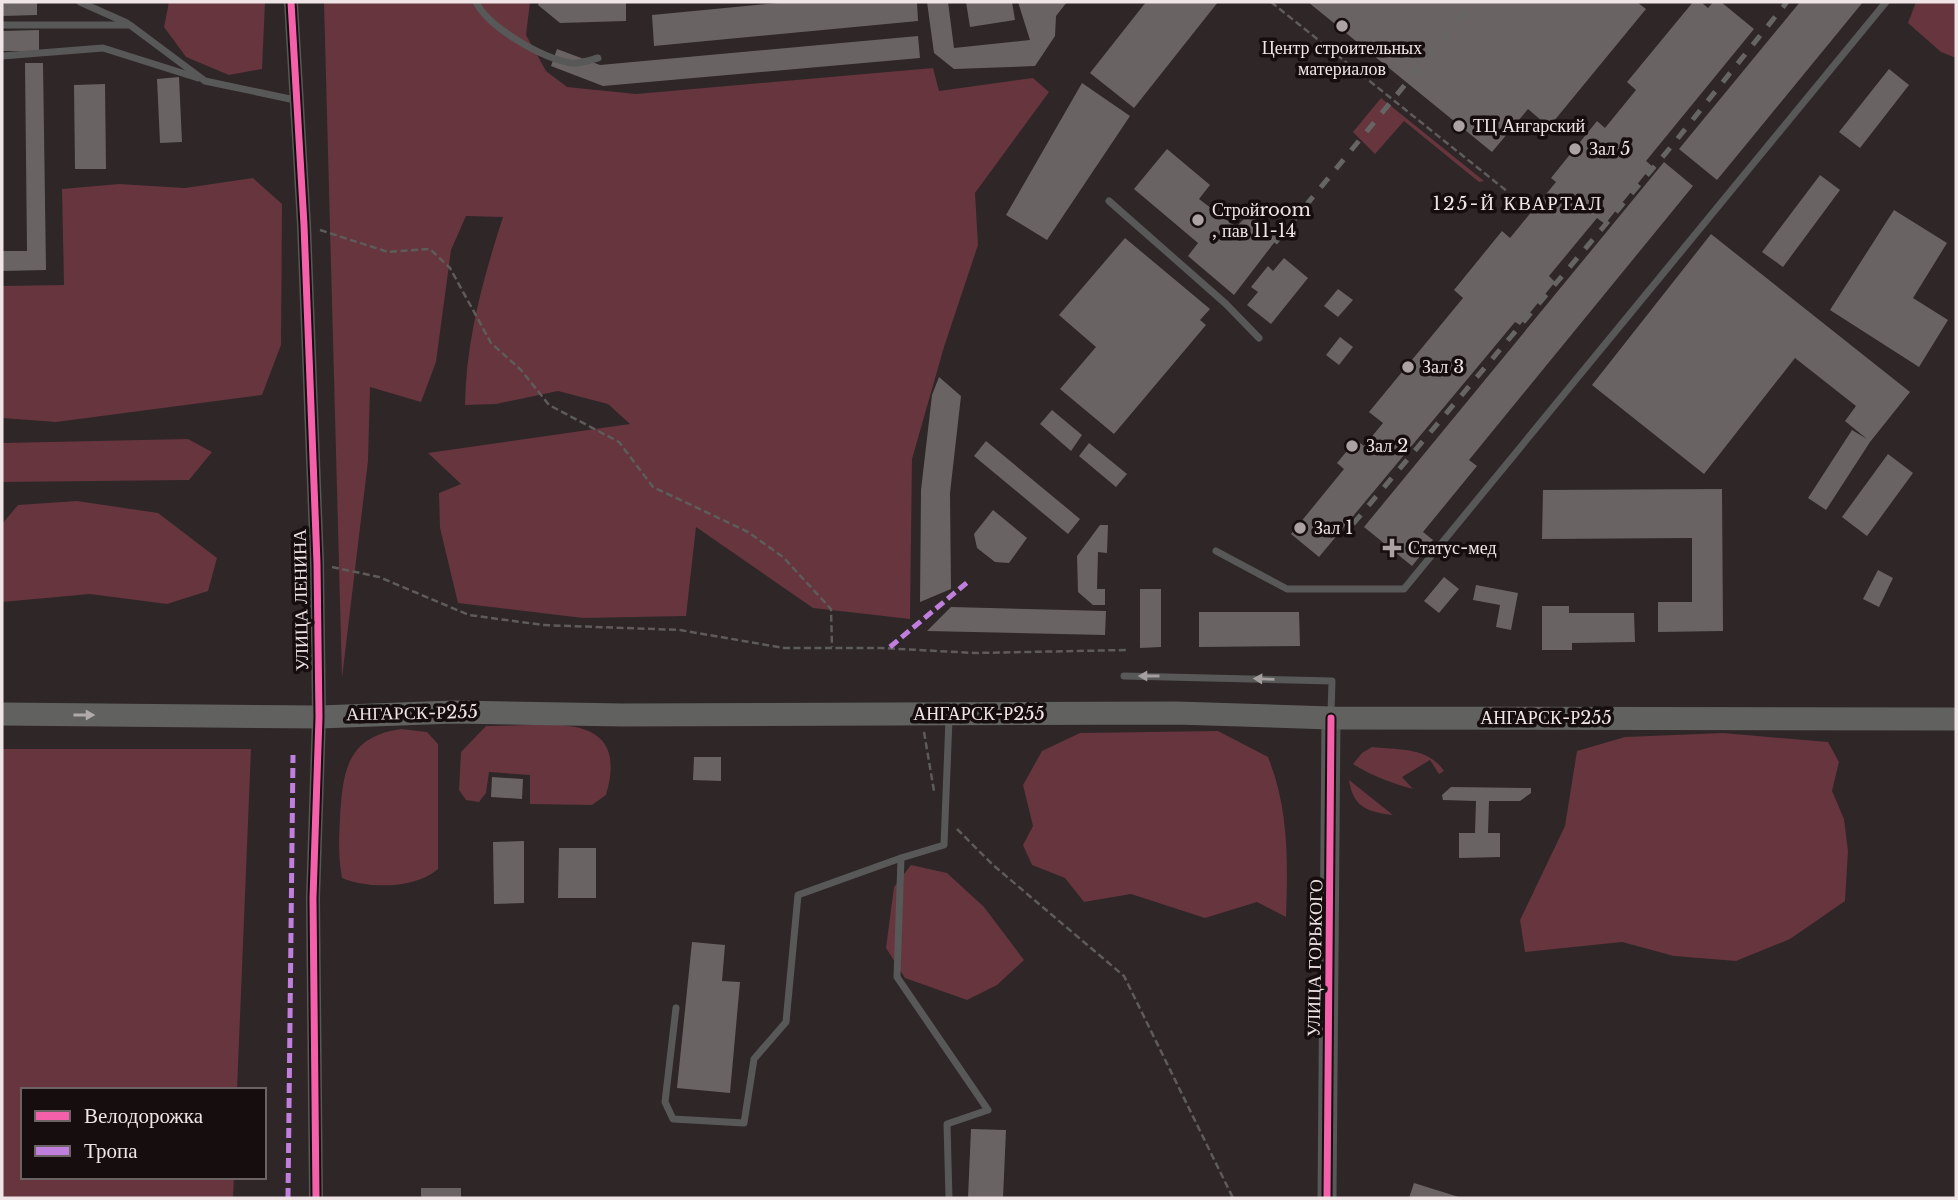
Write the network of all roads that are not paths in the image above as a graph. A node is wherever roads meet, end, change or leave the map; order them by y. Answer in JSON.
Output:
{"nodes":[{"id":1,"x":80,"y":2,"type":"edge"},
{"id":2,"x":291,"y":2,"type":"edge"},
{"id":3,"x":477,"y":2,"type":"edge"},
{"id":4,"x":1886,"y":2,"type":"edge"},
{"id":5,"x":2,"y":25,"type":"edge"},
{"id":6,"x":130,"y":25,"type":"junction"},
{"id":7,"x":2,"y":56,"type":"edge"},
{"id":8,"x":598,"y":58,"type":"dead end"},
{"id":9,"x":205,"y":81,"type":"junction"},
{"id":10,"x":295,"y":100,"type":"junction"},
{"id":11,"x":1109,"y":201,"type":"dead end"},
{"id":12,"x":1259,"y":338,"type":"dead end"},
{"id":13,"x":1216,"y":551,"type":"dead end"},
{"id":14,"x":1124,"y":676,"type":"dead end"},
{"id":15,"x":9,"y":714,"type":"edge"},
{"id":16,"x":949,"y":715,"type":"junction"},
{"id":17,"x":318,"y":717,"type":"junction"},
{"id":18,"x":1331,"y":718,"type":"junction"},
{"id":19,"x":1956,"y":719,"type":"edge"},
{"id":20,"x":901,"y":858,"type":"junction"},
{"id":21,"x":676,"y":1008,"type":"dead end"},
{"id":22,"x":316,"y":1198,"type":"edge"},
{"id":23,"x":949,"y":1198,"type":"edge"},
{"id":24,"x":1327,"y":1198,"type":"edge"}],
"edges":[{"from":1,"to":6,"type":"lane"},
{"from":2,"to":10,"type":"street","name":"УЛИЦА ЛЕНИНА"},
{"from":3,"to":8,"type":"lane"},
{"from":4,"to":13,"type":"lane"},
{"from":5,"to":6,"type":"lane"},
{"from":6,"to":9,"type":"lane"},
{"from":7,"to":9,"type":"lane"},
{"from":9,"to":10,"type":"lane"},
{"from":10,"to":17,"type":"street","name":"УЛИЦА ЛЕНИНА"},
{"from":11,"to":12,"type":"lane"},
{"from":18,"to":14,"type":"lane","one_way":true},
{"from":15,"to":17,"type":"main road","name":"АНГАРСК-Р255","one_way":true},
{"from":16,"to":17,"type":"main road","name":"АНГАРСК-Р255"},
{"from":16,"to":18,"type":"main road","name":"АНГАРСК-Р255"},
{"from":16,"to":20,"type":"lane"},
{"from":17,"to":22,"type":"street","name":"УЛИЦА ЛЕНИНА"},
{"from":18,"to":19,"type":"main road","name":"АНГАРСК-Р255"},
{"from":18,"to":24,"type":"street","name":"УЛИЦА ГОРЬКОГО"},
{"from":20,"to":21,"type":"lane"},
{"from":20,"to":23,"type":"lane"}]}
